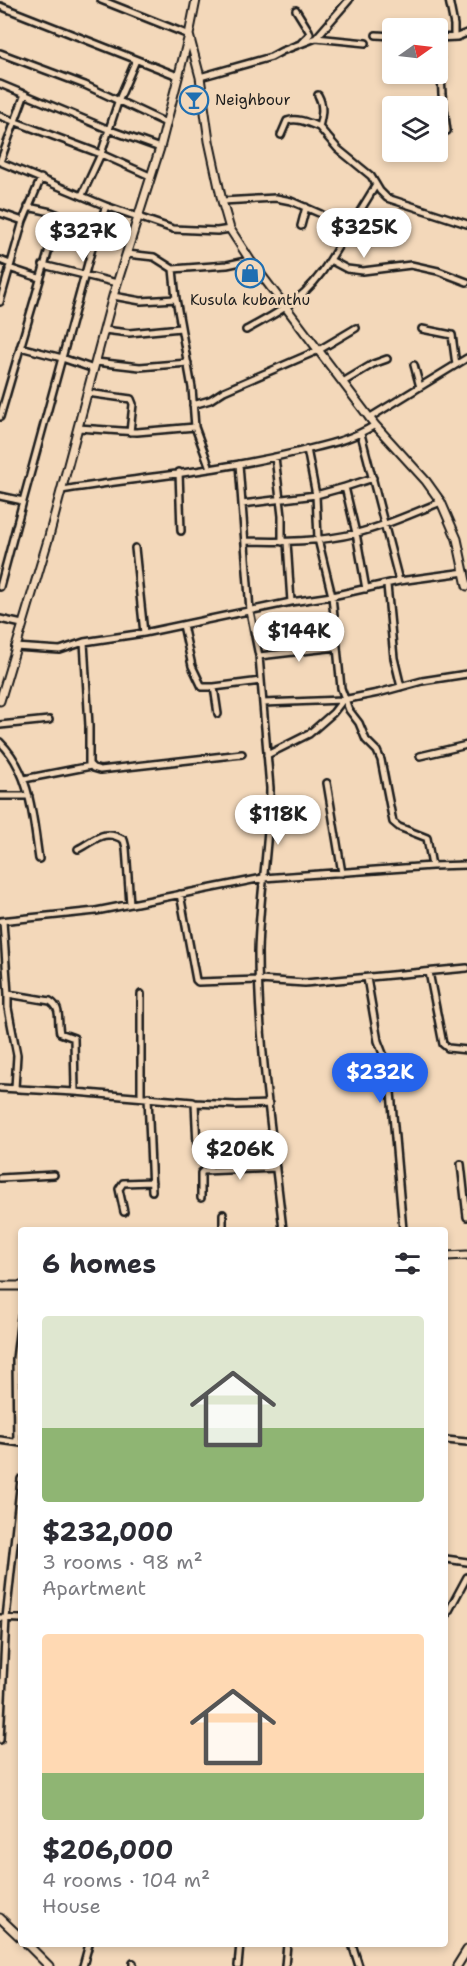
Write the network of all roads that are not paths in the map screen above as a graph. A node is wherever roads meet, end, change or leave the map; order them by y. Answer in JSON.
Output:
{"nodes":[{"id":1,"x":101,"y":0,"type":"edge"},
{"id":2,"x":196,"y":0,"type":"edge"},
{"id":3,"x":349,"y":0,"type":"edge"},
{"id":4,"x":449,"y":0,"type":"edge"},
{"id":5,"x":0,"y":6,"type":"edge"},
{"id":6,"x":296,"y":10,"type":"dead end"},
{"id":7,"x":467,"y":33,"type":"edge"},
{"id":8,"x":189,"y":35,"type":"junction"},
{"id":9,"x":376,"y":35,"type":"dead end"},
{"id":10,"x":382,"y":35,"type":"edge"},
{"id":11,"x":448,"y":37,"type":"edge"},
{"id":12,"x":454,"y":37,"type":"junction"},
{"id":13,"x":316,"y":38,"type":"junction"},
{"id":14,"x":301,"y":43,"type":"junction"},
{"id":15,"x":366,"y":43,"type":"dead end"},
{"id":16,"x":0,"y":53,"type":"edge"},
{"id":17,"x":136,"y":60,"type":"junction"},
{"id":18,"x":178,"y":76,"type":"junction"},
{"id":19,"x":200,"y":76,"type":"junction"},
{"id":20,"x":0,"y":84,"type":"edge"},
{"id":21,"x":25,"y":94,"type":"junction"},
{"id":22,"x":318,"y":95,"type":"dead end"},
{"id":23,"x":118,"y":102,"type":"junction"},
{"id":24,"x":0,"y":116,"type":"edge"},
{"id":25,"x":15,"y":123,"type":"junction"},
{"id":26,"x":166,"y":123,"type":"junction"},
{"id":27,"x":318,"y":127,"type":"junction"},
{"id":28,"x":110,"y":130,"type":"junction"},
{"id":29,"x":281,"y":135,"type":"dead end"},
{"id":30,"x":160,"y":148,"type":"junction"},
{"id":31,"x":101,"y":154,"type":"junction"},
{"id":32,"x":0,"y":162,"type":"edge"},
{"id":33,"x":150,"y":176,"type":"junction"},
{"id":34,"x":40,"y":178,"type":"junction"},
{"id":35,"x":376,"y":185,"type":"junction"},
{"id":36,"x":82,"y":195,"type":"junction"},
{"id":37,"x":222,"y":201,"type":"junction"},
{"id":38,"x":106,"y":206,"type":"junction"},
{"id":39,"x":28,"y":207,"type":"junction"},
{"id":40,"x":306,"y":207,"type":"junction"},
{"id":41,"x":0,"y":213,"type":"edge"},
{"id":42,"x":321,"y":214,"type":"dead end"},
{"id":43,"x":59,"y":215,"type":"junction"},
{"id":44,"x":138,"y":217,"type":"junction"},
{"id":45,"x":23,"y":221,"type":"junction"},
{"id":46,"x":467,"y":224,"type":"edge"},
{"id":47,"x":302,"y":226,"type":"dead end"},
{"id":48,"x":230,"y":229,"type":"junction"},
{"id":49,"x":97,"y":230,"type":"junction"},
{"id":50,"x":132,"y":239,"type":"junction"},
{"id":51,"x":127,"y":254,"type":"junction"},
{"id":52,"x":0,"y":260,"type":"edge"},
{"id":53,"x":250,"y":260,"type":"junction"},
{"id":54,"x":330,"y":260,"type":"junction"},
{"id":55,"x":43,"y":265,"type":"junction"},
{"id":56,"x":10,"y":266,"type":"junction"},
{"id":57,"x":173,"y":269,"type":"junction"},
{"id":58,"x":85,"y":276,"type":"junction"},
{"id":59,"x":39,"y":278,"type":"junction"},
{"id":60,"x":467,"y":282,"type":"edge"},
{"id":61,"x":117,"y":283,"type":"junction"},
{"id":62,"x":2,"y":286,"type":"edge"},
{"id":63,"x":113,"y":296,"type":"junction"},
{"id":64,"x":176,"y":299,"type":"junction"},
{"id":65,"x":0,"y":302,"type":"edge"},
{"id":66,"x":287,"y":308,"type":"junction"},
{"id":67,"x":181,"y":327,"type":"junction"},
{"id":68,"x":356,"y":328,"type":"dead end"},
{"id":69,"x":422,"y":329,"type":"dead end"},
{"id":70,"x":104,"y":330,"type":"junction"},
{"id":71,"x":246,"y":330,"type":"dead end"},
{"id":72,"x":20,"y":346,"type":"junction"},
{"id":73,"x":319,"y":350,"type":"junction"},
{"id":74,"x":62,"y":358,"type":"junction"},
{"id":75,"x":467,"y":358,"type":"edge"},
{"id":76,"x":387,"y":359,"type":"dead end"},
{"id":77,"x":188,"y":363,"type":"junction"},
{"id":78,"x":414,"y":364,"type":"dead end"},
{"id":79,"x":95,"y":365,"type":"junction"},
{"id":80,"x":456,"y":365,"type":"junction"},
{"id":81,"x":343,"y":382,"type":"junction"},
{"id":82,"x":420,"y":387,"type":"junction"},
{"id":83,"x":87,"y":393,"type":"junction"},
{"id":84,"x":193,"y":405,"type":"junction"},
{"id":85,"x":0,"y":417,"type":"edge"},
{"id":86,"x":369,"y":418,"type":"junction"},
{"id":87,"x":375,"y":425,"type":"junction"},
{"id":88,"x":195,"y":427,"type":"junction"},
{"id":89,"x":78,"y":428,"type":"junction"},
{"id":90,"x":130,"y":432,"type":"junction"},
{"id":91,"x":361,"y":434,"type":"junction"},
{"id":92,"x":307,"y":449,"type":"junction"},
{"id":93,"x":275,"y":457,"type":"junction"},
{"id":94,"x":240,"y":464,"type":"junction"},
{"id":95,"x":210,"y":468,"type":"junction"},
{"id":96,"x":179,"y":472,"type":"junction"},
{"id":97,"x":373,"y":478,"type":"junction"},
{"id":98,"x":345,"y":487,"type":"junction"},
{"id":99,"x":61,"y":490,"type":"junction"},
{"id":100,"x":316,"y":495,"type":"junction"},
{"id":101,"x":0,"y":496,"type":"edge"},
{"id":102,"x":281,"y":500,"type":"junction"},
{"id":103,"x":23,"y":501,"type":"junction"},
{"id":104,"x":441,"y":502,"type":"junction"},
{"id":105,"x":242,"y":504,"type":"junction"},
{"id":106,"x":385,"y":524,"type":"junction"},
{"id":107,"x":181,"y":531,"type":"dead end"},
{"id":108,"x":356,"y":533,"type":"junction"},
{"id":109,"x":318,"y":539,"type":"junction"},
{"id":110,"x":245,"y":541,"type":"junction"},
{"id":111,"x":284,"y":542,"type":"junction"},
{"id":112,"x":135,"y":548,"type":"dead end"},
{"id":113,"x":465,"y":572,"type":"junction"},
{"id":114,"x":399,"y":581,"type":"junction"},
{"id":115,"x":387,"y":585,"type":"junction"},
{"id":116,"x":467,"y":586,"type":"edge"},
{"id":117,"x":0,"y":588,"type":"edge"},
{"id":118,"x":366,"y":589,"type":"junction"},
{"id":119,"x":332,"y":596,"type":"junction"},
{"id":120,"x":291,"y":602,"type":"junction"},
{"id":121,"x":250,"y":611,"type":"junction"},
{"id":122,"x":0,"y":619,"type":"edge"},
{"id":123,"x":22,"y":624,"type":"junction"},
{"id":124,"x":183,"y":625,"type":"junction"},
{"id":125,"x":144,"y":633,"type":"junction"},
{"id":126,"x":84,"y":642,"type":"junction"},
{"id":127,"x":15,"y":647,"type":"junction"},
{"id":128,"x":337,"y":647,"type":"junction"},
{"id":129,"x":259,"y":656,"type":"junction"},
{"id":130,"x":467,"y":674,"type":"edge"},
{"id":131,"x":261,"y":681,"type":"junction"},
{"id":132,"x":214,"y":687,"type":"junction"},
{"id":133,"x":401,"y":687,"type":"junction"},
{"id":134,"x":344,"y":699,"type":"junction"},
{"id":135,"x":0,"y":701,"type":"edge"},
{"id":136,"x":263,"y":703,"type":"junction"},
{"id":137,"x":218,"y":714,"type":"dead end"},
{"id":138,"x":49,"y":720,"type":"dead end"},
{"id":139,"x":0,"y":725,"type":"edge"},
{"id":140,"x":0,"y":742,"type":"edge"},
{"id":141,"x":467,"y":745,"type":"edge"},
{"id":142,"x":242,"y":754,"type":"dead end"},
{"id":143,"x":267,"y":755,"type":"junction"},
{"id":144,"x":420,"y":756,"type":"dead end"},
{"id":145,"x":91,"y":766,"type":"junction"},
{"id":146,"x":24,"y":779,"type":"junction"},
{"id":147,"x":327,"y":783,"type":"dead end"},
{"id":148,"x":0,"y":796,"type":"edge"},
{"id":149,"x":29,"y":796,"type":"junction"},
{"id":150,"x":78,"y":849,"type":"dead end"},
{"id":151,"x":39,"y":860,"type":"dead end"},
{"id":152,"x":467,"y":865,"type":"edge"},
{"id":153,"x":432,"y":866,"type":"junction"},
{"id":154,"x":342,"y":873,"type":"junction"},
{"id":155,"x":263,"y":878,"type":"junction"},
{"id":156,"x":180,"y":894,"type":"junction"},
{"id":157,"x":130,"y":904,"type":"junction"},
{"id":158,"x":2,"y":921,"type":"edge"},
{"id":159,"x":467,"y":968,"type":"edge"},
{"id":160,"x":429,"y":972,"type":"junction"},
{"id":161,"x":366,"y":978,"type":"junction"},
{"id":162,"x":259,"y":980,"type":"junction"},
{"id":163,"x":8,"y":994,"type":"junction"},
{"id":164,"x":141,"y":994,"type":"dead end"},
{"id":165,"x":0,"y":1008,"type":"edge"},
{"id":166,"x":8,"y":1008,"type":"junction"},
{"id":167,"x":467,"y":1050,"type":"edge"},
{"id":168,"x":0,"y":1088,"type":"edge"},
{"id":169,"x":15,"y":1088,"type":"junction"},
{"id":170,"x":75,"y":1092,"type":"junction"},
{"id":171,"x":141,"y":1097,"type":"junction"},
{"id":172,"x":148,"y":1097,"type":"junction"},
{"id":173,"x":195,"y":1103,"type":"junction"},
{"id":174,"x":269,"y":1104,"type":"junction"},
{"id":175,"x":197,"y":1146,"type":"dead end"},
{"id":176,"x":461,"y":1164,"type":"dead end"},
{"id":177,"x":276,"y":1168,"type":"junction"},
{"id":178,"x":54,"y":1175,"type":"dead end"},
{"id":179,"x":0,"y":1178,"type":"edge"},
{"id":180,"x":152,"y":1182,"type":"junction"},
{"id":181,"x":152,"y":1191,"type":"dead end"},
{"id":182,"x":201,"y":1198,"type":"dead end"},
{"id":183,"x":466,"y":1201,"type":"edge"},
{"id":184,"x":124,"y":1212,"type":"dead end"},
{"id":185,"x":223,"y":1214,"type":"dead end"},
{"id":186,"x":467,"y":1217,"type":"edge"},
{"id":187,"x":223,"y":1227,"type":"edge"},
{"id":188,"x":284,"y":1227,"type":"edge"},
{"id":189,"x":403,"y":1227,"type":"edge"},
{"id":190,"x":467,"y":1255,"type":"edge"},
{"id":191,"x":448,"y":1256,"type":"edge"},
{"id":192,"x":0,"y":1286,"type":"edge"},
{"id":193,"x":18,"y":1286,"type":"edge"},
{"id":194,"x":18,"y":1342,"type":"edge"},
{"id":195,"x":18,"y":1414,"type":"edge"},
{"id":196,"x":0,"y":1440,"type":"edge"},
{"id":197,"x":448,"y":1440,"type":"edge"},
{"id":198,"x":18,"y":1442,"type":"edge"},
{"id":199,"x":467,"y":1442,"type":"edge"},
{"id":200,"x":18,"y":1502,"type":"edge"},
{"id":201,"x":448,"y":1559,"type":"edge"},
{"id":202,"x":467,"y":1562,"type":"edge"},
{"id":203,"x":467,"y":1577,"type":"edge"},
{"id":204,"x":448,"y":1612,"type":"edge"},
{"id":205,"x":3,"y":1618,"type":"edge"},
{"id":206,"x":18,"y":1619,"type":"edge"},
{"id":207,"x":0,"y":1740,"type":"edge"},
{"id":208,"x":0,"y":1918,"type":"edge"},
{"id":209,"x":18,"y":1935,"type":"edge"},
{"id":210,"x":33,"y":1947,"type":"edge"},
{"id":211,"x":88,"y":1947,"type":"edge"},
{"id":212,"x":240,"y":1947,"type":"edge"},
{"id":213,"x":287,"y":1947,"type":"edge"},
{"id":214,"x":353,"y":1947,"type":"edge"},
{"id":215,"x":467,"y":1950,"type":"edge"},
{"id":216,"x":49,"y":1966,"type":"edge"},
{"id":217,"x":83,"y":1966,"type":"edge"},
{"id":218,"x":238,"y":1966,"type":"edge"},
{"id":219,"x":285,"y":1966,"type":"edge"},
{"id":220,"x":359,"y":1966,"type":"edge"},
{"id":221,"x":457,"y":1966,"type":"edge"}],
"edges":[{"from":1,"to":8,"type":"street"},
{"from":2,"to":8,"type":"street"},
{"from":3,"to":13,"type":"street"},
{"from":4,"to":12,"type":"street"},
{"from":5,"to":17,"type":"street"},
{"from":6,"to":14,"type":"street"},
{"from":7,"to":12,"type":"street"},
{"from":8,"to":18,"type":"street"},
{"from":8,"to":19,"type":"street"},
{"from":9,"to":10,"type":"street"},
{"from":11,"to":12,"type":"street"},
{"from":13,"to":14,"type":"street"},
{"from":13,"to":15,"type":"street"},
{"from":14,"to":19,"type":"street"},
{"from":16,"to":23,"type":"street"},
{"from":17,"to":18,"type":"street"},
{"from":17,"to":23,"type":"street"},
{"from":18,"to":26,"type":"street"},
{"from":19,"to":37,"type":"street"},
{"from":20,"to":21,"type":"street"},
{"from":21,"to":25,"type":"street"},
{"from":21,"to":28,"type":"street"},
{"from":22,"to":27,"type":"street"},
{"from":23,"to":26,"type":"street"},
{"from":23,"to":28,"type":"street"},
{"from":24,"to":25,"type":"street"},
{"from":25,"to":31,"type":"street"},
{"from":25,"to":32,"type":"street"},
{"from":26,"to":30,"type":"street"},
{"from":27,"to":29,"type":"street"},
{"from":27,"to":35,"type":"street"},
{"from":28,"to":30,"type":"street"},
{"from":28,"to":31,"type":"street"},
{"from":30,"to":33,"type":"street"},
{"from":31,"to":33,"type":"street"},
{"from":31,"to":36,"type":"street"},
{"from":32,"to":34,"type":"street"},
{"from":33,"to":44,"type":"street"},
{"from":34,"to":36,"type":"street"},
{"from":34,"to":39,"type":"street"},
{"from":35,"to":46,"type":"street"},
{"from":35,"to":54,"type":"street"},
{"from":36,"to":38,"type":"street"},
{"from":37,"to":40,"type":"street"},
{"from":37,"to":48,"type":"street"},
{"from":38,"to":44,"type":"street"},
{"from":38,"to":49,"type":"street"},
{"from":39,"to":43,"type":"street"},
{"from":39,"to":45,"type":"street"},
{"from":40,"to":42,"type":"street"},
{"from":40,"to":47,"type":"street"},
{"from":41,"to":45,"type":"street"},
{"from":43,"to":49,"type":"street"},
{"from":43,"to":55,"type":"street"},
{"from":44,"to":48,"type":"street"},
{"from":44,"to":50,"type":"street"},
{"from":45,"to":56,"type":"street"},
{"from":48,"to":53,"type":"street"},
{"from":49,"to":50,"type":"street"},
{"from":49,"to":58,"type":"street"},
{"from":50,"to":51,"type":"street"},
{"from":51,"to":57,"type":"street"},
{"from":51,"to":61,"type":"street"},
{"from":52,"to":56,"type":"street"},
{"from":53,"to":57,"type":"street"},
{"from":53,"to":66,"type":"street"},
{"from":54,"to":60,"type":"street"},
{"from":54,"to":66,"type":"street"},
{"from":55,"to":58,"type":"street"},
{"from":55,"to":59,"type":"street"},
{"from":56,"to":59,"type":"street"},
{"from":56,"to":62,"type":"street"},
{"from":57,"to":64,"type":"street"},
{"from":58,"to":61,"type":"street"},
{"from":58,"to":74,"type":"street"},
{"from":59,"to":72,"type":"street"},
{"from":61,"to":63,"type":"street"},
{"from":62,"to":65,"type":"street"},
{"from":63,"to":64,"type":"street"},
{"from":63,"to":70,"type":"street"},
{"from":64,"to":67,"type":"street"},
{"from":66,"to":71,"type":"street"},
{"from":66,"to":73,"type":"street"},
{"from":67,"to":70,"type":"street"},
{"from":67,"to":77,"type":"street"},
{"from":68,"to":73,"type":"street"},
{"from":69,"to":80,"type":"street"},
{"from":70,"to":79,"type":"street"},
{"from":72,"to":74,"type":"street"},
{"from":72,"to":85,"type":"street"},
{"from":73,"to":81,"type":"street"},
{"from":73,"to":84,"type":"street"},
{"from":74,"to":79,"type":"street"},
{"from":74,"to":103,"type":"street"},
{"from":75,"to":80,"type":"street"},
{"from":76,"to":81,"type":"street"},
{"from":77,"to":79,"type":"street"},
{"from":77,"to":84,"type":"street"},
{"from":78,"to":82,"type":"street"},
{"from":79,"to":83,"type":"street"},
{"from":80,"to":82,"type":"street"},
{"from":81,"to":86,"type":"street"},
{"from":82,"to":86,"type":"street"},
{"from":83,"to":89,"type":"street"},
{"from":83,"to":90,"type":"street"},
{"from":84,"to":88,"type":"street"},
{"from":86,"to":87,"type":"street"},
{"from":87,"to":91,"type":"street"},
{"from":87,"to":104,"type":"street"},
{"from":88,"to":90,"type":"street"},
{"from":88,"to":95,"type":"street"},
{"from":89,"to":90,"type":"street"},
{"from":89,"to":99,"type":"street"},
{"from":91,"to":92,"type":"street"},
{"from":91,"to":97,"type":"street"},
{"from":92,"to":93,"type":"street"},
{"from":92,"to":100,"type":"street"},
{"from":93,"to":94,"type":"street"},
{"from":93,"to":102,"type":"street"},
{"from":94,"to":95,"type":"street"},
{"from":94,"to":105,"type":"street"},
{"from":95,"to":96,"type":"street"},
{"from":96,"to":99,"type":"street"},
{"from":96,"to":107,"type":"street"},
{"from":97,"to":98,"type":"street"},
{"from":97,"to":106,"type":"street"},
{"from":98,"to":100,"type":"street"},
{"from":98,"to":108,"type":"street"},
{"from":99,"to":123,"type":"street"},
{"from":100,"to":102,"type":"street"},
{"from":100,"to":109,"type":"street"},
{"from":101,"to":103,"type":"street"},
{"from":102,"to":105,"type":"street"},
{"from":102,"to":111,"type":"street"},
{"from":103,"to":117,"type":"street"},
{"from":104,"to":106,"type":"street"},
{"from":104,"to":113,"type":"street"},
{"from":105,"to":110,"type":"street"},
{"from":106,"to":108,"type":"street"},
{"from":106,"to":114,"type":"street"},
{"from":108,"to":109,"type":"street"},
{"from":108,"to":118,"type":"street"},
{"from":109,"to":111,"type":"street"},
{"from":109,"to":119,"type":"street"},
{"from":110,"to":111,"type":"street"},
{"from":110,"to":121,"type":"street"},
{"from":111,"to":120,"type":"street"},
{"from":112,"to":125,"type":"street"},
{"from":113,"to":114,"type":"street"},
{"from":113,"to":116,"type":"street"},
{"from":114,"to":115,"type":"street"},
{"from":115,"to":118,"type":"street"},
{"from":115,"to":133,"type":"street"},
{"from":118,"to":119,"type":"street"},
{"from":119,"to":120,"type":"street"},
{"from":119,"to":128,"type":"street"},
{"from":120,"to":121,"type":"street"},
{"from":121,"to":124,"type":"street"},
{"from":121,"to":129,"type":"street"},
{"from":122,"to":123,"type":"street"},
{"from":123,"to":127,"type":"street"},
{"from":124,"to":125,"type":"street"},
{"from":124,"to":132,"type":"street"},
{"from":125,"to":126,"type":"street"},
{"from":126,"to":127,"type":"street"},
{"from":126,"to":145,"type":"street"},
{"from":127,"to":135,"type":"street"},
{"from":128,"to":129,"type":"street"},
{"from":128,"to":134,"type":"street"},
{"from":129,"to":131,"type":"street"},
{"from":130,"to":133,"type":"street"},
{"from":131,"to":132,"type":"street"},
{"from":131,"to":136,"type":"street"},
{"from":132,"to":137,"type":"street"},
{"from":133,"to":134,"type":"street"},
{"from":134,"to":136,"type":"street"},
{"from":134,"to":143,"type":"street"},
{"from":134,"to":153,"type":"street"},
{"from":136,"to":143,"type":"street"},
{"from":138,"to":139,"type":"street"},
{"from":140,"to":146,"type":"street"},
{"from":141,"to":144,"type":"street"},
{"from":142,"to":145,"type":"street"},
{"from":143,"to":155,"type":"street"},
{"from":145,"to":146,"type":"street"},
{"from":146,"to":149,"type":"street"},
{"from":147,"to":154,"type":"street"},
{"from":148,"to":149,"type":"street"},
{"from":149,"to":151,"type":"street"},
{"from":150,"to":157,"type":"street"},
{"from":152,"to":153,"type":"street"},
{"from":153,"to":154,"type":"street"},
{"from":154,"to":155,"type":"street"},
{"from":155,"to":156,"type":"street"},
{"from":155,"to":162,"type":"street"},
{"from":156,"to":157,"type":"street"},
{"from":156,"to":162,"type":"street"},
{"from":157,"to":158,"type":"street"},
{"from":158,"to":163,"type":"street"},
{"from":159,"to":160,"type":"street"},
{"from":160,"to":161,"type":"street"},
{"from":160,"to":167,"type":"street"},
{"from":161,"to":162,"type":"street"},
{"from":161,"to":189,"type":"street"},
{"from":162,"to":174,"type":"street"},
{"from":163,"to":166,"type":"street"},
{"from":163,"to":170,"type":"street"},
{"from":164,"to":171,"type":"street"},
{"from":165,"to":166,"type":"street"},
{"from":166,"to":169,"type":"street"},
{"from":168,"to":169,"type":"street"},
{"from":169,"to":170,"type":"street"},
{"from":170,"to":171,"type":"street"},
{"from":171,"to":172,"type":"street"},
{"from":172,"to":173,"type":"street"},
{"from":172,"to":180,"type":"street"},
{"from":173,"to":174,"type":"street"},
{"from":173,"to":175,"type":"street"},
{"from":174,"to":177,"type":"street"},
{"from":176,"to":183,"type":"street"},
{"from":177,"to":182,"type":"street"},
{"from":177,"to":188,"type":"street"},
{"from":178,"to":179,"type":"street"},
{"from":180,"to":181,"type":"street"},
{"from":180,"to":184,"type":"street"},
{"from":183,"to":186,"type":"street"},
{"from":185,"to":187,"type":"street"},
{"from":190,"to":191,"type":"street"},
{"from":192,"to":193,"type":"street"},
{"from":194,"to":195,"type":"street"},
{"from":196,"to":198,"type":"street"},
{"from":197,"to":199,"type":"street"},
{"from":200,"to":205,"type":"street"},
{"from":201,"to":202,"type":"street"},
{"from":203,"to":204,"type":"street"},
{"from":205,"to":206,"type":"street"},
{"from":205,"to":207,"type":"street"},
{"from":208,"to":209,"type":"street"},
{"from":210,"to":216,"type":"street"},
{"from":211,"to":217,"type":"street"},
{"from":212,"to":218,"type":"street"},
{"from":213,"to":219,"type":"street"},
{"from":214,"to":220,"type":"street"},
{"from":215,"to":221,"type":"street"}]}
